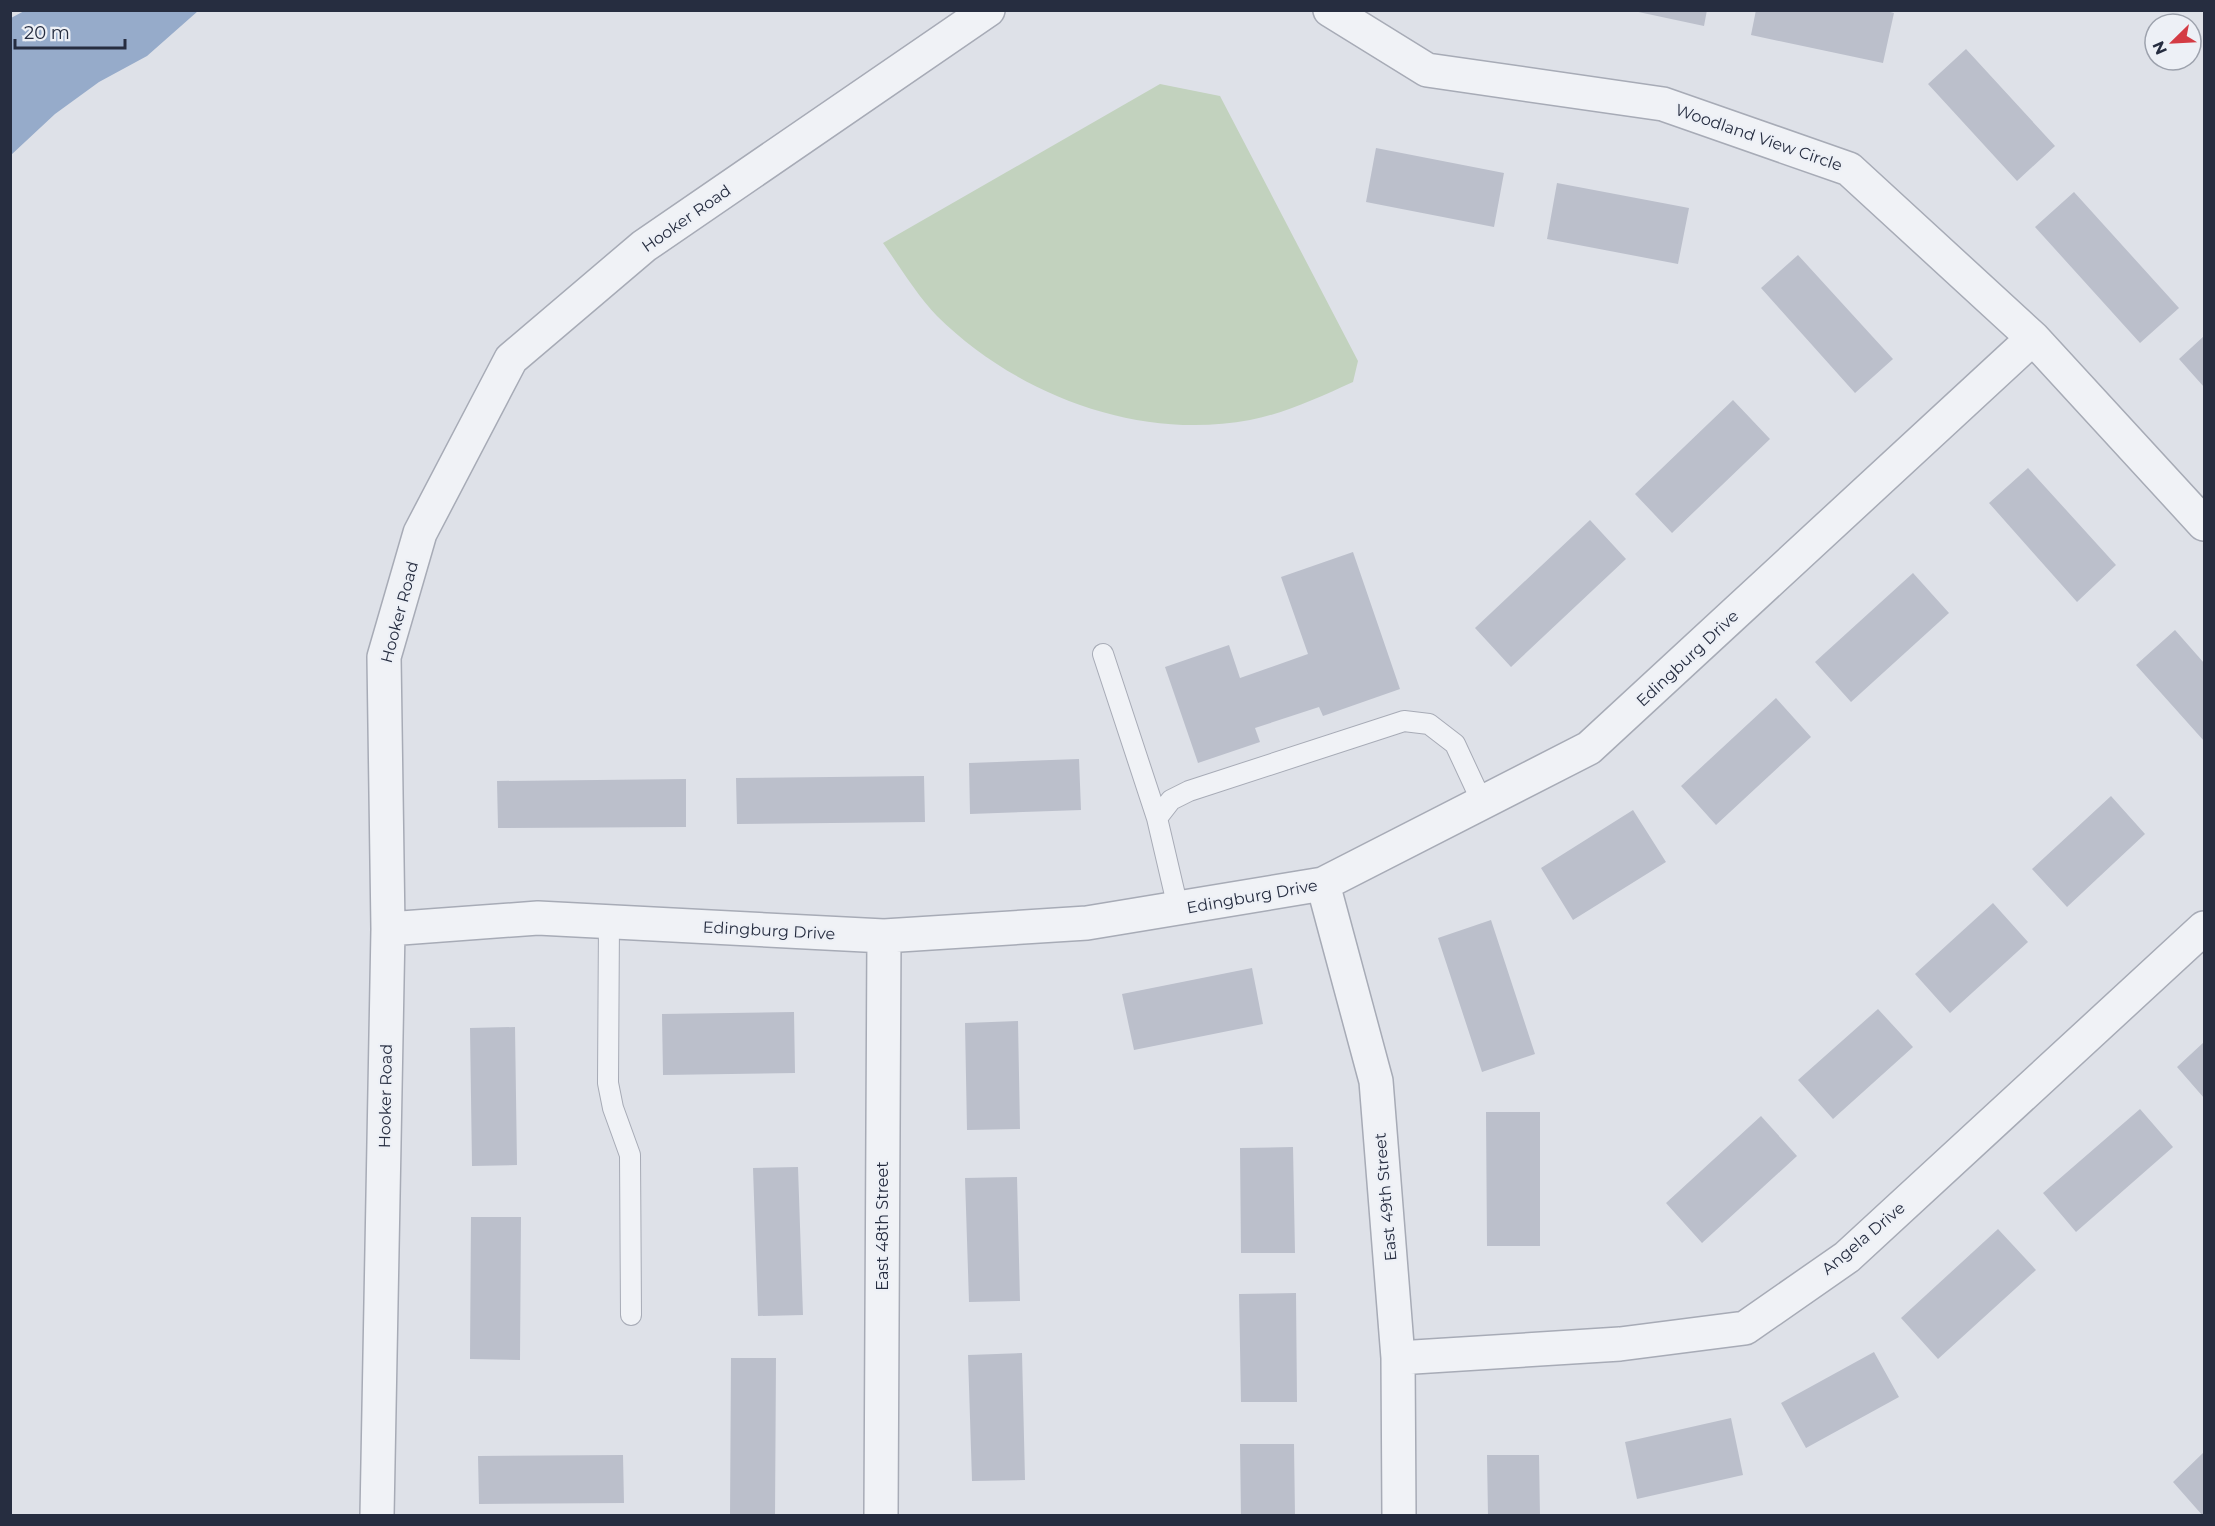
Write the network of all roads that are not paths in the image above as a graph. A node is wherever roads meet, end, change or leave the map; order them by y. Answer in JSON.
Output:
{"nodes":[{"id":1,"x":988,"y":10,"type":"edge"},
{"id":2,"x":1330,"y":10,"type":"edge"},
{"id":3,"x":2033,"y":338,"type":"junction"},
{"id":4,"x":2205,"y":524,"type":"edge"},
{"id":5,"x":1103,"y":654,"type":"dead end"},
{"id":6,"x":1482,"y":802,"type":"junction"},
{"id":7,"x":1157,"y":818,"type":"junction"},
{"id":8,"x":1323,"y":884,"type":"junction"},
{"id":9,"x":1179,"y":908,"type":"junction"},
{"id":10,"x":609,"y":921,"type":"junction"},
{"id":11,"x":2205,"y":928,"type":"edge"},
{"id":12,"x":388,"y":929,"type":"junction"},
{"id":13,"x":884,"y":936,"type":"junction"},
{"id":14,"x":631,"y":1315,"type":"dead end"},
{"id":15,"x":1398,"y":1359,"type":"junction"},
{"id":16,"x":377,"y":1515,"type":"edge"},
{"id":17,"x":881,"y":1515,"type":"edge"},
{"id":18,"x":1399,"y":1515,"type":"edge"}],
"edges":[{"from":1,"to":12,"type":"street","name":"Hooker Road"},
{"from":2,"to":3,"type":"street","name":"Woodland View Circle"},
{"from":3,"to":4,"type":"street","name":"Woodland View Circle"},
{"from":3,"to":6,"type":"street","name":"Edingburg Drive"},
{"from":5,"to":7,"type":"lane"},
{"from":6,"to":7,"type":"lane"},
{"from":6,"to":8,"type":"street","name":"Edingburg Drive"},
{"from":7,"to":9,"type":"lane"},
{"from":8,"to":9,"type":"street","name":"Edingburg Drive"},
{"from":8,"to":15,"type":"street","name":"East 49th Street"},
{"from":9,"to":13,"type":"street","name":"Edingburg Drive"},
{"from":10,"to":12,"type":"street","name":"Edingburg Drive"},
{"from":10,"to":13,"type":"street","name":"Edingburg Drive"},
{"from":10,"to":14,"type":"lane"},
{"from":11,"to":15,"type":"street","name":"Angela Drive"},
{"from":12,"to":16,"type":"street","name":"Hooker Road"},
{"from":13,"to":17,"type":"street","name":"East 48th Street"},
{"from":15,"to":18,"type":"street","name":"East 49th Street"}]}
